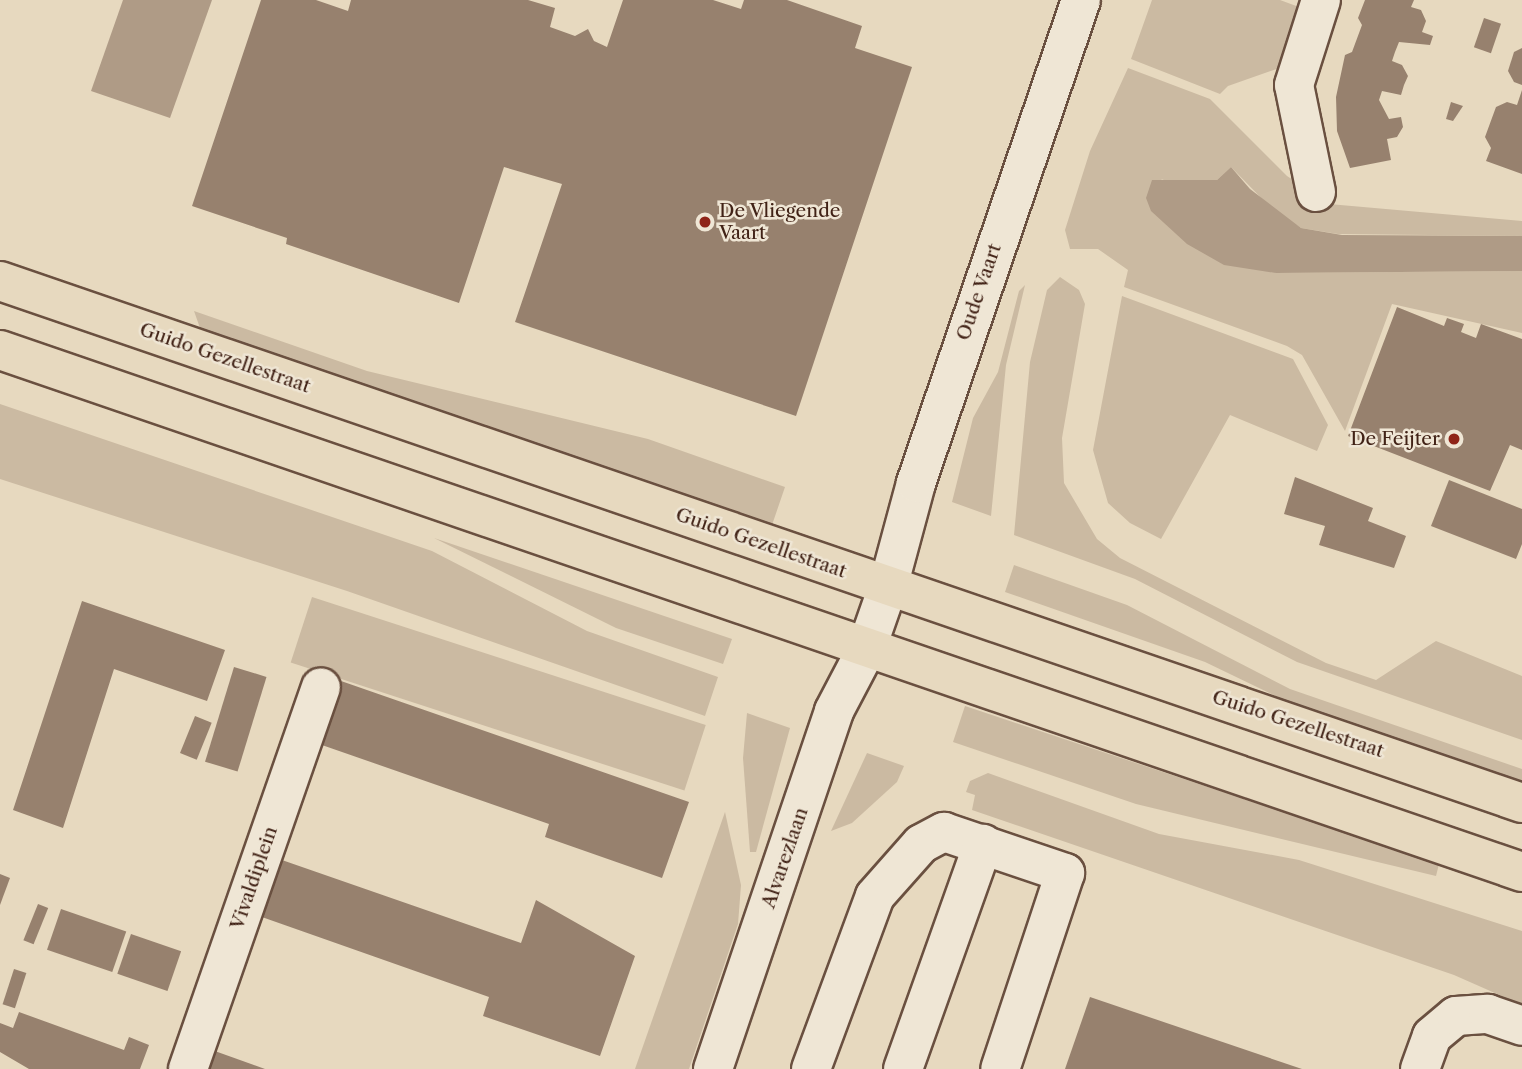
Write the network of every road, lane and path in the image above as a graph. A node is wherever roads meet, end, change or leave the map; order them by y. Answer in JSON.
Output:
{"nodes":[{"id":1,"x":1081,"y":0,"type":"edge"},
{"id":2,"x":1321,"y":0,"type":"edge"},
{"id":3,"x":1316,"y":192,"type":"dead end"},
{"id":4,"x":0,"y":281,"type":"edge"},
{"id":5,"x":0,"y":350,"type":"edge"},
{"id":6,"x":888,"y":587,"type":"junction"},
{"id":7,"x":866,"y":650,"type":"junction"},
{"id":8,"x":321,"y":687,"type":"dead end"},
{"id":9,"x":1522,"y":803,"type":"edge"},
{"id":10,"x":983,"y":844,"type":"junction"},
{"id":11,"x":1522,"y":872,"type":"edge"},
{"id":12,"x":1522,"y":1026,"type":"edge"},
{"id":13,"x":188,"y":1069,"type":"edge"},
{"id":14,"x":713,"y":1069,"type":"edge"},
{"id":15,"x":811,"y":1069,"type":"edge"},
{"id":16,"x":903,"y":1069,"type":"edge"},
{"id":17,"x":1000,"y":1069,"type":"edge"},
{"id":18,"x":1420,"y":1069,"type":"edge"}],
"edges":[{"from":1,"to":6,"type":"street","name":"Oude Vaart"},
{"from":2,"to":3,"type":"street"},
{"from":4,"to":6,"type":"main road","name":"Guido Gezellestraat"},
{"from":5,"to":7,"type":"main road"},
{"from":6,"to":7,"type":"street","name":"Oude Vaart"},
{"from":6,"to":9,"type":"main road","name":"Guido Gezellestraat"},
{"from":7,"to":11,"type":"main road"},
{"from":7,"to":14,"type":"street","name":"Alvarezlaan"},
{"from":8,"to":13,"type":"street","name":"Vivaldiplein"},
{"from":10,"to":15,"type":"street"},
{"from":10,"to":16,"type":"street"},
{"from":10,"to":17,"type":"street"},
{"from":12,"to":18,"type":"street"}]}
